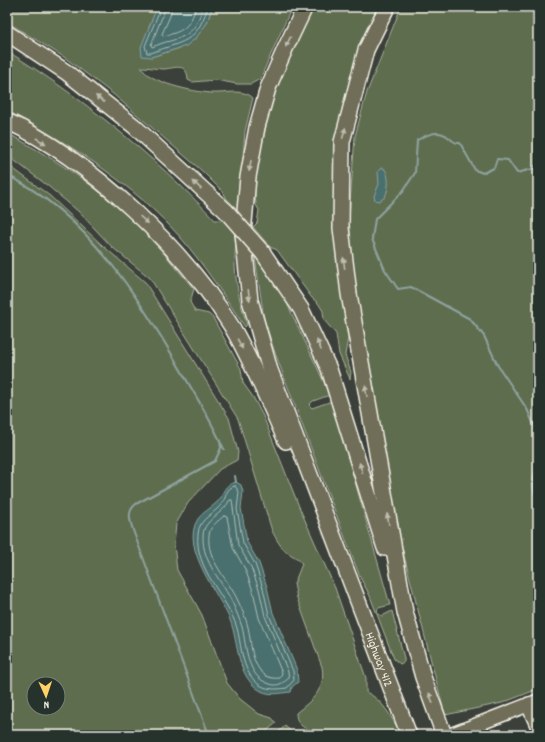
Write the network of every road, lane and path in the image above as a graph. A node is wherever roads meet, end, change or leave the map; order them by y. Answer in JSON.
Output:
{"nodes":[{"id":1,"x":305,"y":7,"type":"edge"},
{"id":2,"x":387,"y":7,"type":"edge"},
{"id":3,"x":7,"y":33,"type":"edge"},
{"id":4,"x":7,"y":122,"type":"edge"},
{"id":5,"x":350,"y":584,"type":"junction"},
{"id":6,"x":404,"y":612,"type":"junction"},
{"id":7,"x":534,"y":703,"type":"edge"},
{"id":8,"x":538,"y":725,"type":"edge"},
{"id":9,"x":409,"y":735,"type":"edge"},
{"id":10,"x":444,"y":735,"type":"edge"},
{"id":11,"x":450,"y":735,"type":"edge"}],
"edges":[{"from":1,"to":5,"type":"highway","one_way":true},
{"from":6,"to":2,"type":"highway","one_way":true},
{"from":6,"to":3,"type":"highway","one_way":true,"bridge":true},
{"from":4,"to":5,"type":"highway","one_way":true},
{"from":5,"to":9,"type":"highway","name":"Highway 412"},
{"from":10,"to":6,"type":"highway","one_way":true},
{"from":7,"to":8,"type":"highway"},
{"from":7,"to":11,"type":"main road"}]}
